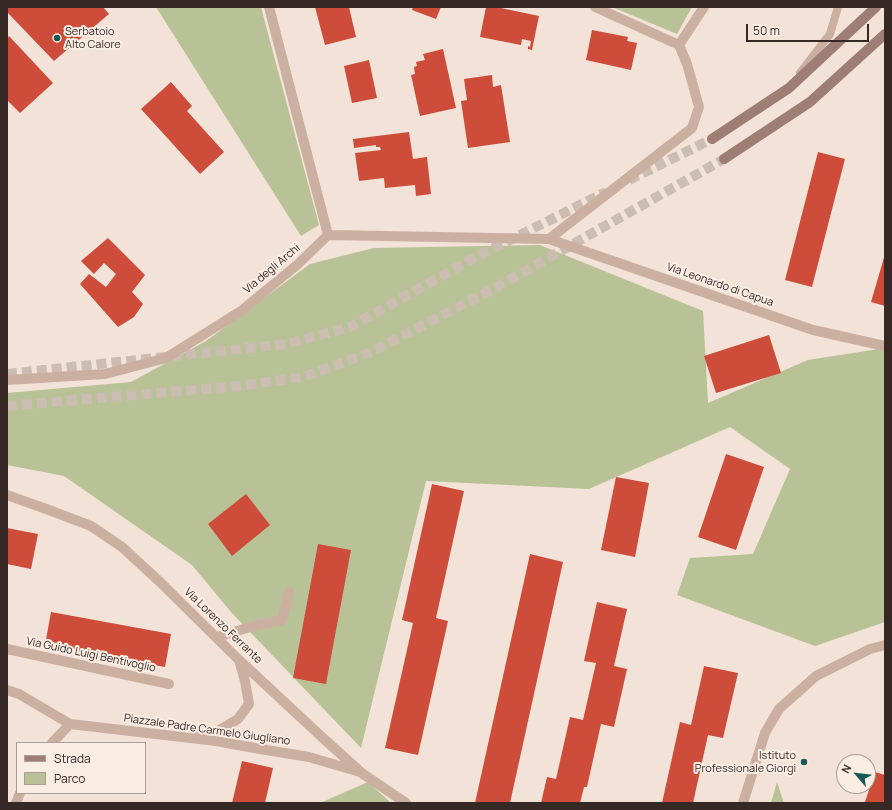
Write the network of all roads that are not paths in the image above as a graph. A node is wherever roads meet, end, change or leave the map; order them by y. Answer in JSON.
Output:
{"nodes":[{"id":1,"x":269,"y":7,"type":"edge"},
{"id":2,"x":595,"y":7,"type":"edge"},
{"id":3,"x":704,"y":7,"type":"edge"},
{"id":4,"x":838,"y":7,"type":"edge"},
{"id":5,"x":876,"y":7,"type":"edge"},
{"id":6,"x":885,"y":34,"type":"edge"},
{"id":7,"x":679,"y":46,"type":"junction"},
{"id":8,"x":789,"y":88,"type":"junction"},
{"id":9,"x":712,"y":139,"type":"tunnel mouth"},
{"id":10,"x":724,"y":159,"type":"tunnel mouth"},
{"id":11,"x":328,"y":235,"type":"junction"},
{"id":12,"x":549,"y":239,"type":"junction"},
{"id":13,"x":885,"y":346,"type":"edge"},
{"id":14,"x":7,"y":380,"type":"edge"},
{"id":15,"x":7,"y":495,"type":"edge"},
{"id":16,"x":289,"y":592,"type":"dead end"},
{"id":17,"x":217,"y":637,"type":"junction"},
{"id":18,"x":885,"y":645,"type":"edge"},
{"id":19,"x":7,"y":649,"type":"edge"},
{"id":20,"x":238,"y":659,"type":"junction"},
{"id":21,"x":169,"y":684,"type":"dead end"},
{"id":22,"x":7,"y":690,"type":"edge"},
{"id":23,"x":70,"y":724,"type":"junction"},
{"id":24,"x":188,"y":738,"type":"junction"},
{"id":25,"x":53,"y":742,"type":"edge"},
{"id":26,"x":364,"y":774,"type":"junction"},
{"id":27,"x":406,"y":803,"type":"edge"},
{"id":28,"x":743,"y":803,"type":"edge"}],
"edges":[{"from":1,"to":11,"type":"street"},
{"from":2,"to":7,"type":"street"},
{"from":3,"to":7,"type":"street"},
{"from":4,"to":8,"type":"lane"},
{"from":5,"to":8,"type":"main road"},
{"from":6,"to":10,"type":"main road"},
{"from":7,"to":12,"type":"street"},
{"from":8,"to":9,"type":"main road"},
{"from":11,"to":12,"type":"street","name":"Via Leonardo di Capua"},
{"from":11,"to":14,"type":"street","name":"Via degli Archi"},
{"from":12,"to":13,"type":"street","name":"Via Leonardo di Capua"},
{"from":15,"to":17,"type":"street","name":"Via Lorenzo Ferrante"},
{"from":16,"to":17,"type":"street"},
{"from":17,"to":20,"type":"street","name":"Via Lorenzo Ferrante"},
{"from":18,"to":28,"type":"street"},
{"from":19,"to":21,"type":"street","name":"Via Guido Luigi Bentivoglio"},
{"from":20,"to":24,"type":"street"},
{"from":20,"to":26,"type":"street","name":"Via Lorenzo Ferrante"},
{"from":22,"to":23,"type":"street"},
{"from":23,"to":24,"type":"street","name":"Piazzale Padre Carmelo Giugliano"},
{"from":23,"to":25,"type":"street"},
{"from":24,"to":26,"type":"street","name":"Piazzale Padre Carmelo Giugliano"},
{"from":26,"to":27,"type":"street","name":"Via Lorenzo Ferrante"}]}
